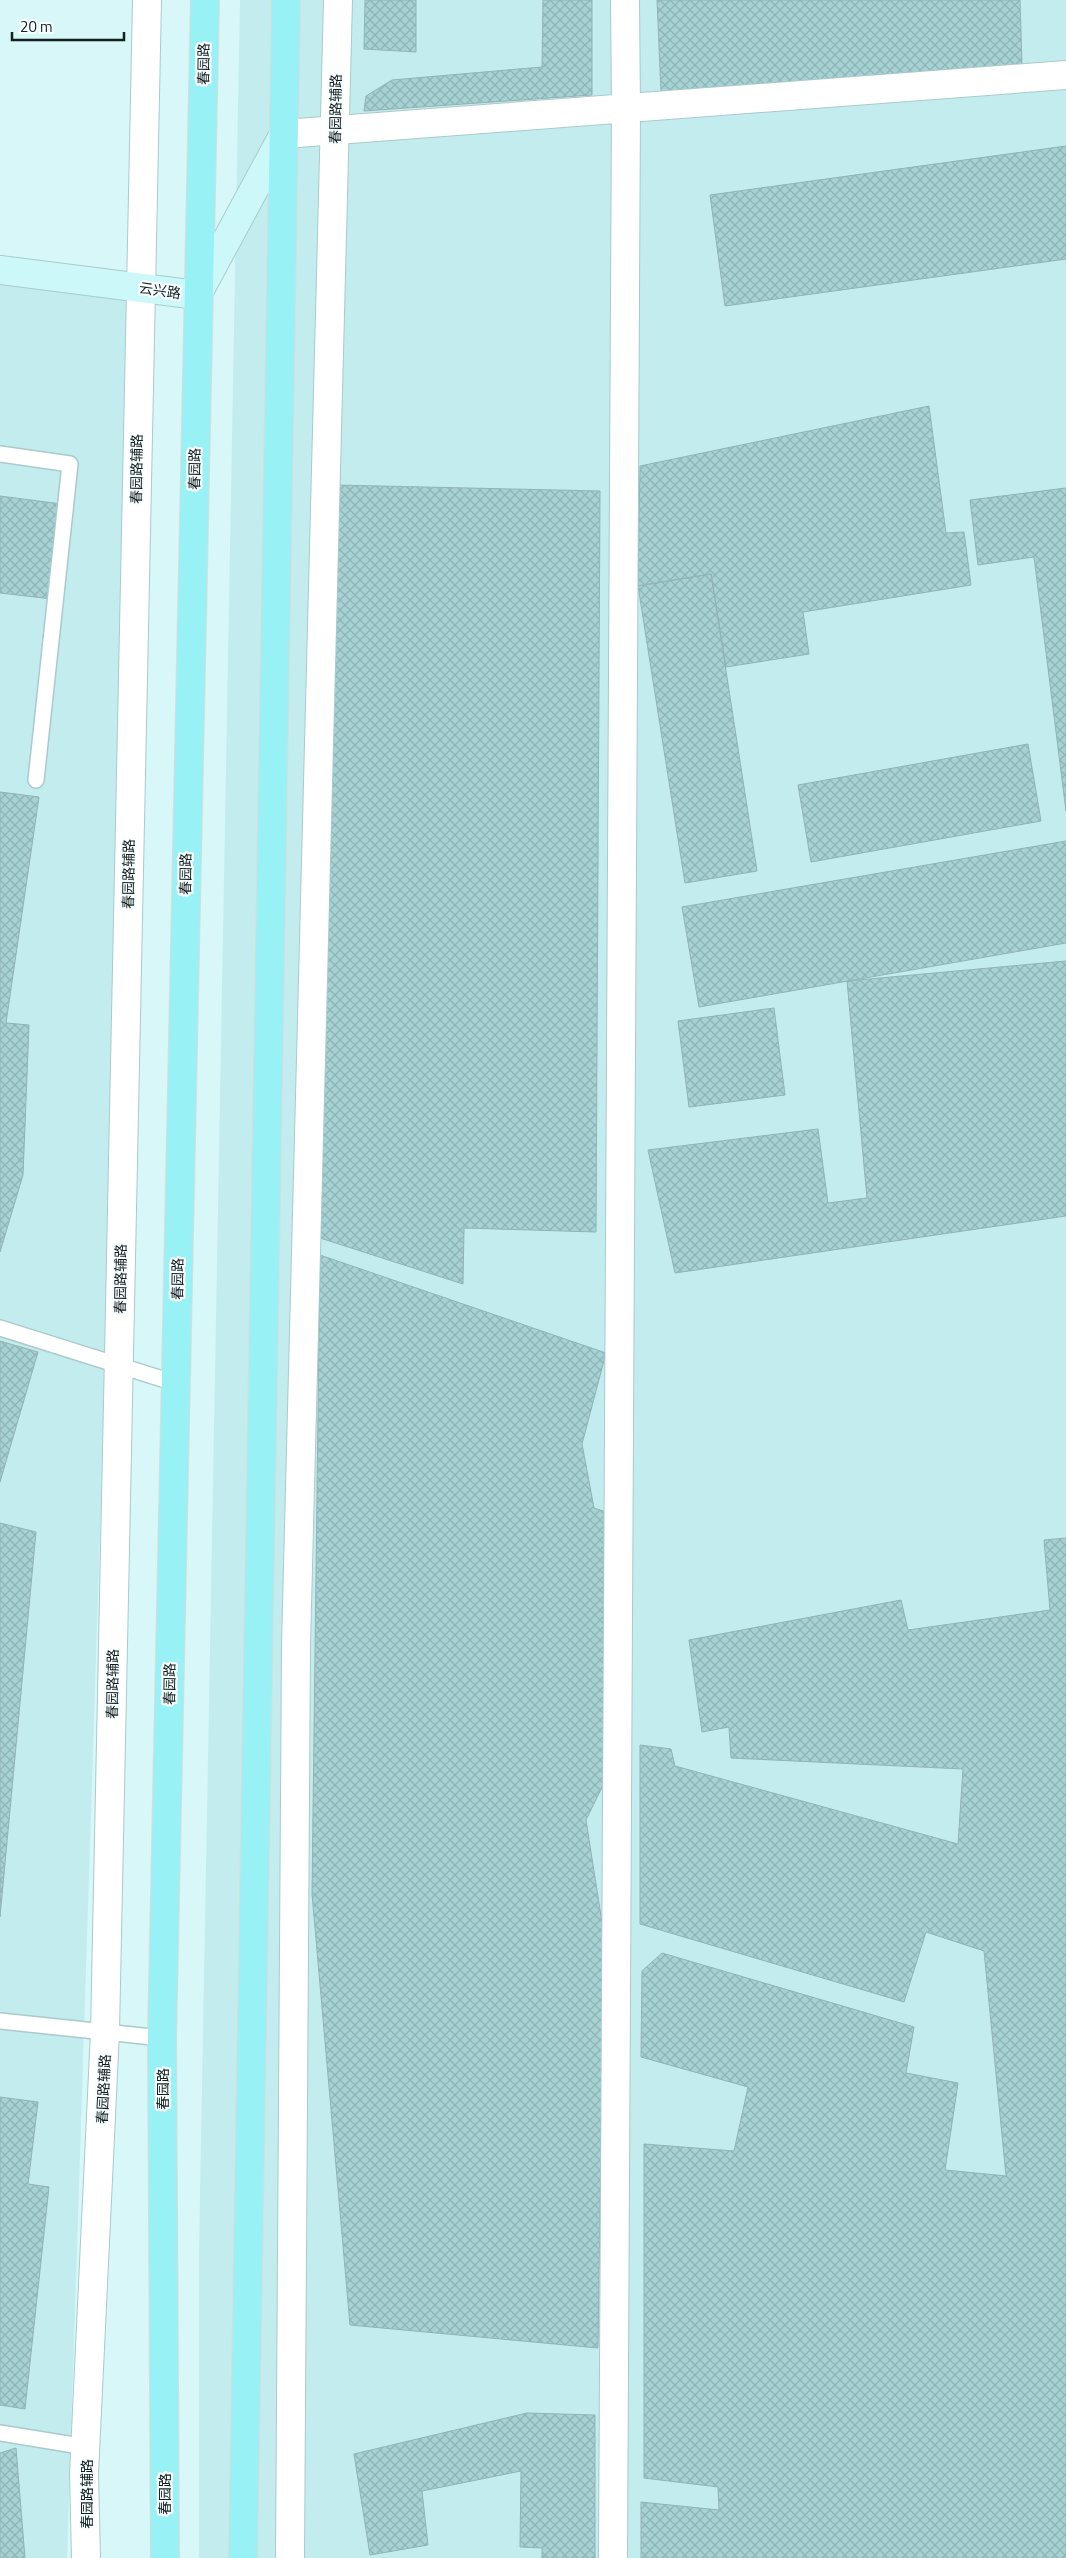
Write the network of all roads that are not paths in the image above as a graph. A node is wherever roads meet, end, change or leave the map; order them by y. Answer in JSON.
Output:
{"nodes":[{"id":1,"x":147,"y":0,"type":"edge"},
{"id":2,"x":204,"y":0,"type":"edge"},
{"id":3,"x":286,"y":0,"type":"edge"},
{"id":4,"x":338,"y":0,"type":"edge"},
{"id":5,"x":625,"y":0,"type":"edge"},
{"id":6,"x":1066,"y":75,"type":"edge"},
{"id":7,"x":626,"y":108,"type":"junction"},
{"id":8,"x":334,"y":130,"type":"junction"},
{"id":9,"x":284,"y":134,"type":"junction"},
{"id":10,"x":0,"y":270,"type":"edge"},
{"id":11,"x":140,"y":288,"type":"junction"},
{"id":12,"x":197,"y":296,"type":"junction"},
{"id":13,"x":0,"y":454,"type":"edge"},
{"id":14,"x":36,"y":780,"type":"dead end"},
{"id":15,"x":0,"y":1328,"type":"edge"},
{"id":16,"x":118,"y":1365,"type":"junction"},
{"id":17,"x":175,"y":1383,"type":"junction"},
{"id":18,"x":0,"y":2021,"type":"edge"},
{"id":19,"x":106,"y":2032,"type":"junction"},
{"id":20,"x":162,"y":2038,"type":"junction"},
{"id":21,"x":0,"y":2433,"type":"edge"},
{"id":22,"x":86,"y":2447,"type":"junction"},
{"id":23,"x":86,"y":2558,"type":"edge"},
{"id":24,"x":165,"y":2558,"type":"edge"},
{"id":25,"x":243,"y":2558,"type":"edge"},
{"id":26,"x":290,"y":2558,"type":"edge"},
{"id":27,"x":613,"y":2558,"type":"edge"}],
"edges":[{"from":1,"to":11,"type":"street","name":"春园路辅路"},
{"from":2,"to":12,"type":"main road","name":"春园路"},
{"from":3,"to":9,"type":"main road"},
{"from":4,"to":8,"type":"street","name":"春园路辅路"},
{"from":5,"to":7,"type":"street"},
{"from":6,"to":7,"type":"street"},
{"from":7,"to":8,"type":"street"},
{"from":7,"to":27,"type":"street"},
{"from":8,"to":9,"type":"street"},
{"from":8,"to":26,"type":"street","name":"春园路辅路"},
{"from":9,"to":12,"type":"main road","name":"云兴路"},
{"from":9,"to":25,"type":"main road"},
{"from":10,"to":11,"type":"main road","name":"云兴路"},
{"from":11,"to":12,"type":"main road","name":"云兴路"},
{"from":11,"to":16,"type":"street","name":"春园路辅路"},
{"from":12,"to":17,"type":"main road","name":"春园路"},
{"from":13,"to":14,"type":"lane"},
{"from":15,"to":16,"type":"lane"},
{"from":16,"to":17,"type":"lane"},
{"from":16,"to":19,"type":"street","name":"春园路辅路"},
{"from":17,"to":20,"type":"main road","name":"春园路"},
{"from":18,"to":19,"type":"lane"},
{"from":19,"to":20,"type":"lane"},
{"from":19,"to":22,"type":"street","name":"春园路辅路"},
{"from":20,"to":24,"type":"main road","name":"春园路"},
{"from":21,"to":22,"type":"lane"},
{"from":22,"to":23,"type":"street","name":"春园路辅路"}]}
